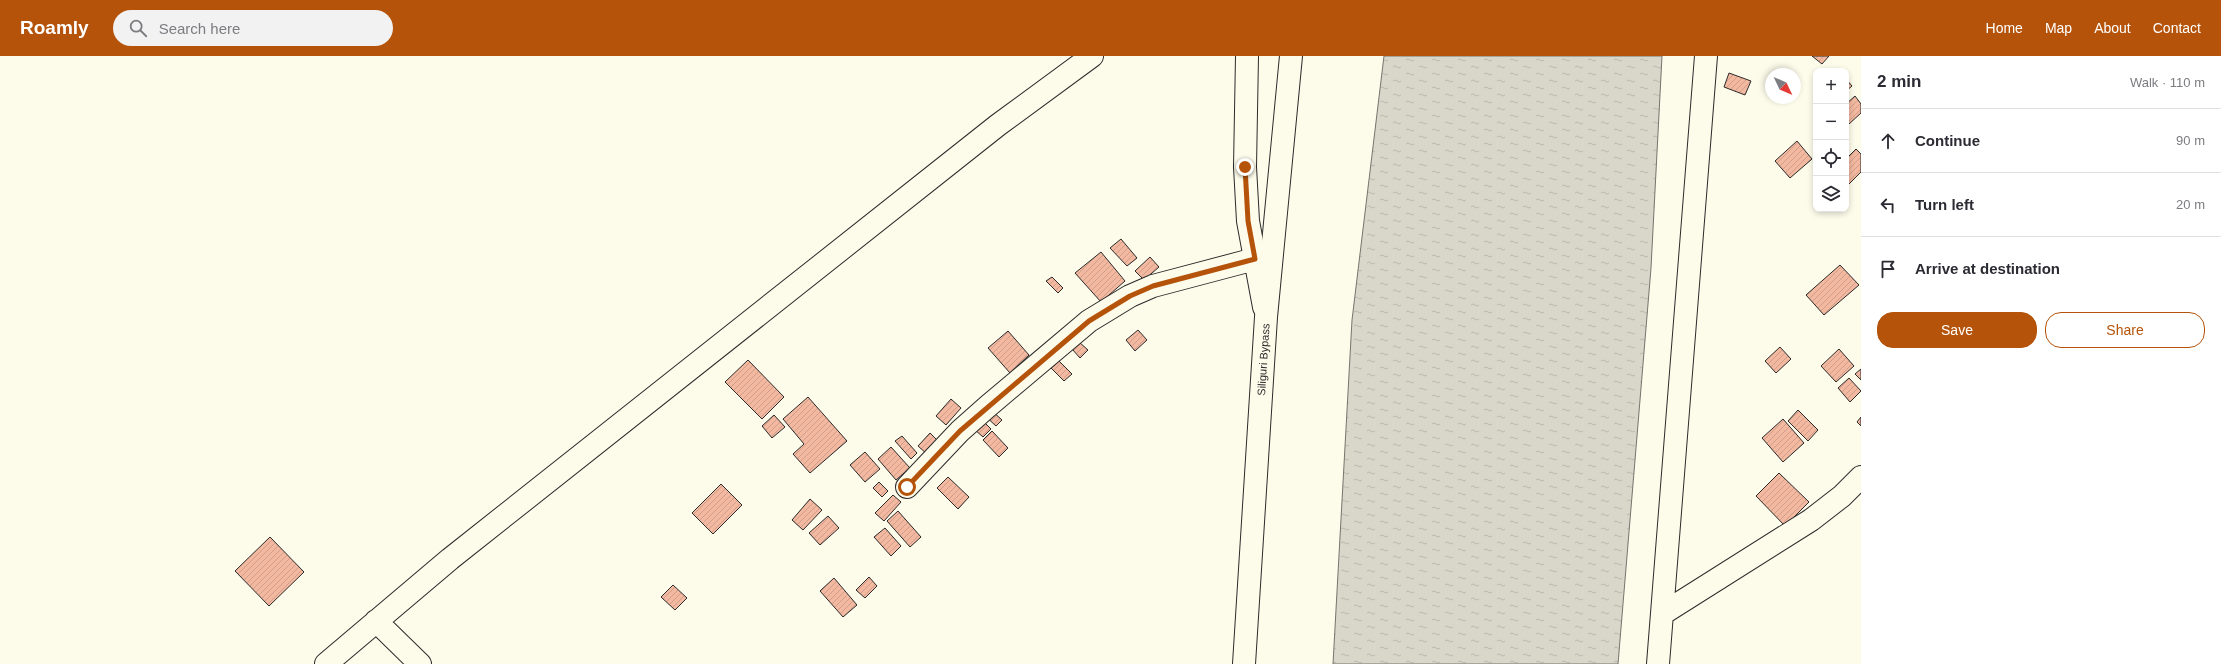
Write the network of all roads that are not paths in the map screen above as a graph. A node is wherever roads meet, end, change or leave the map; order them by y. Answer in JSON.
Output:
{"nodes":[{"id":1,"x":1092,"y":56,"type":"edge"},
{"id":2,"x":1247,"y":56,"type":"edge"},
{"id":3,"x":1291,"y":56,"type":"edge"},
{"id":4,"x":1706,"y":56,"type":"edge"},
{"id":5,"x":1255,"y":259,"type":"junction"},
{"id":6,"x":1266,"y":317,"type":"junction"},
{"id":7,"x":1861,"y":477,"type":"edge"},
{"id":8,"x":907,"y":487,"type":"dead end"},
{"id":9,"x":1662,"y":614,"type":"junction"},
{"id":10,"x":376,"y":621,"type":"junction"},
{"id":11,"x":326,"y":664,"type":"edge"},
{"id":12,"x":420,"y":664,"type":"edge"},
{"id":13,"x":1244,"y":664,"type":"edge"},
{"id":14,"x":1658,"y":664,"type":"edge"}],
"edges":[{"from":1,"to":10,"type":"main road"},
{"from":2,"to":5,"type":"main road"},
{"from":3,"to":6,"type":"main road","name":"Siliguri Bypass"},
{"from":4,"to":9,"type":"main road"},
{"from":5,"to":6,"type":"main road"},
{"from":5,"to":8,"type":"main road"},
{"from":6,"to":13,"type":"main road","name":"Siliguri Bypass"},
{"from":7,"to":9,"type":"main road"},
{"from":9,"to":14,"type":"main road"},
{"from":10,"to":11,"type":"main road"},
{"from":10,"to":12,"type":"main road"}]}
